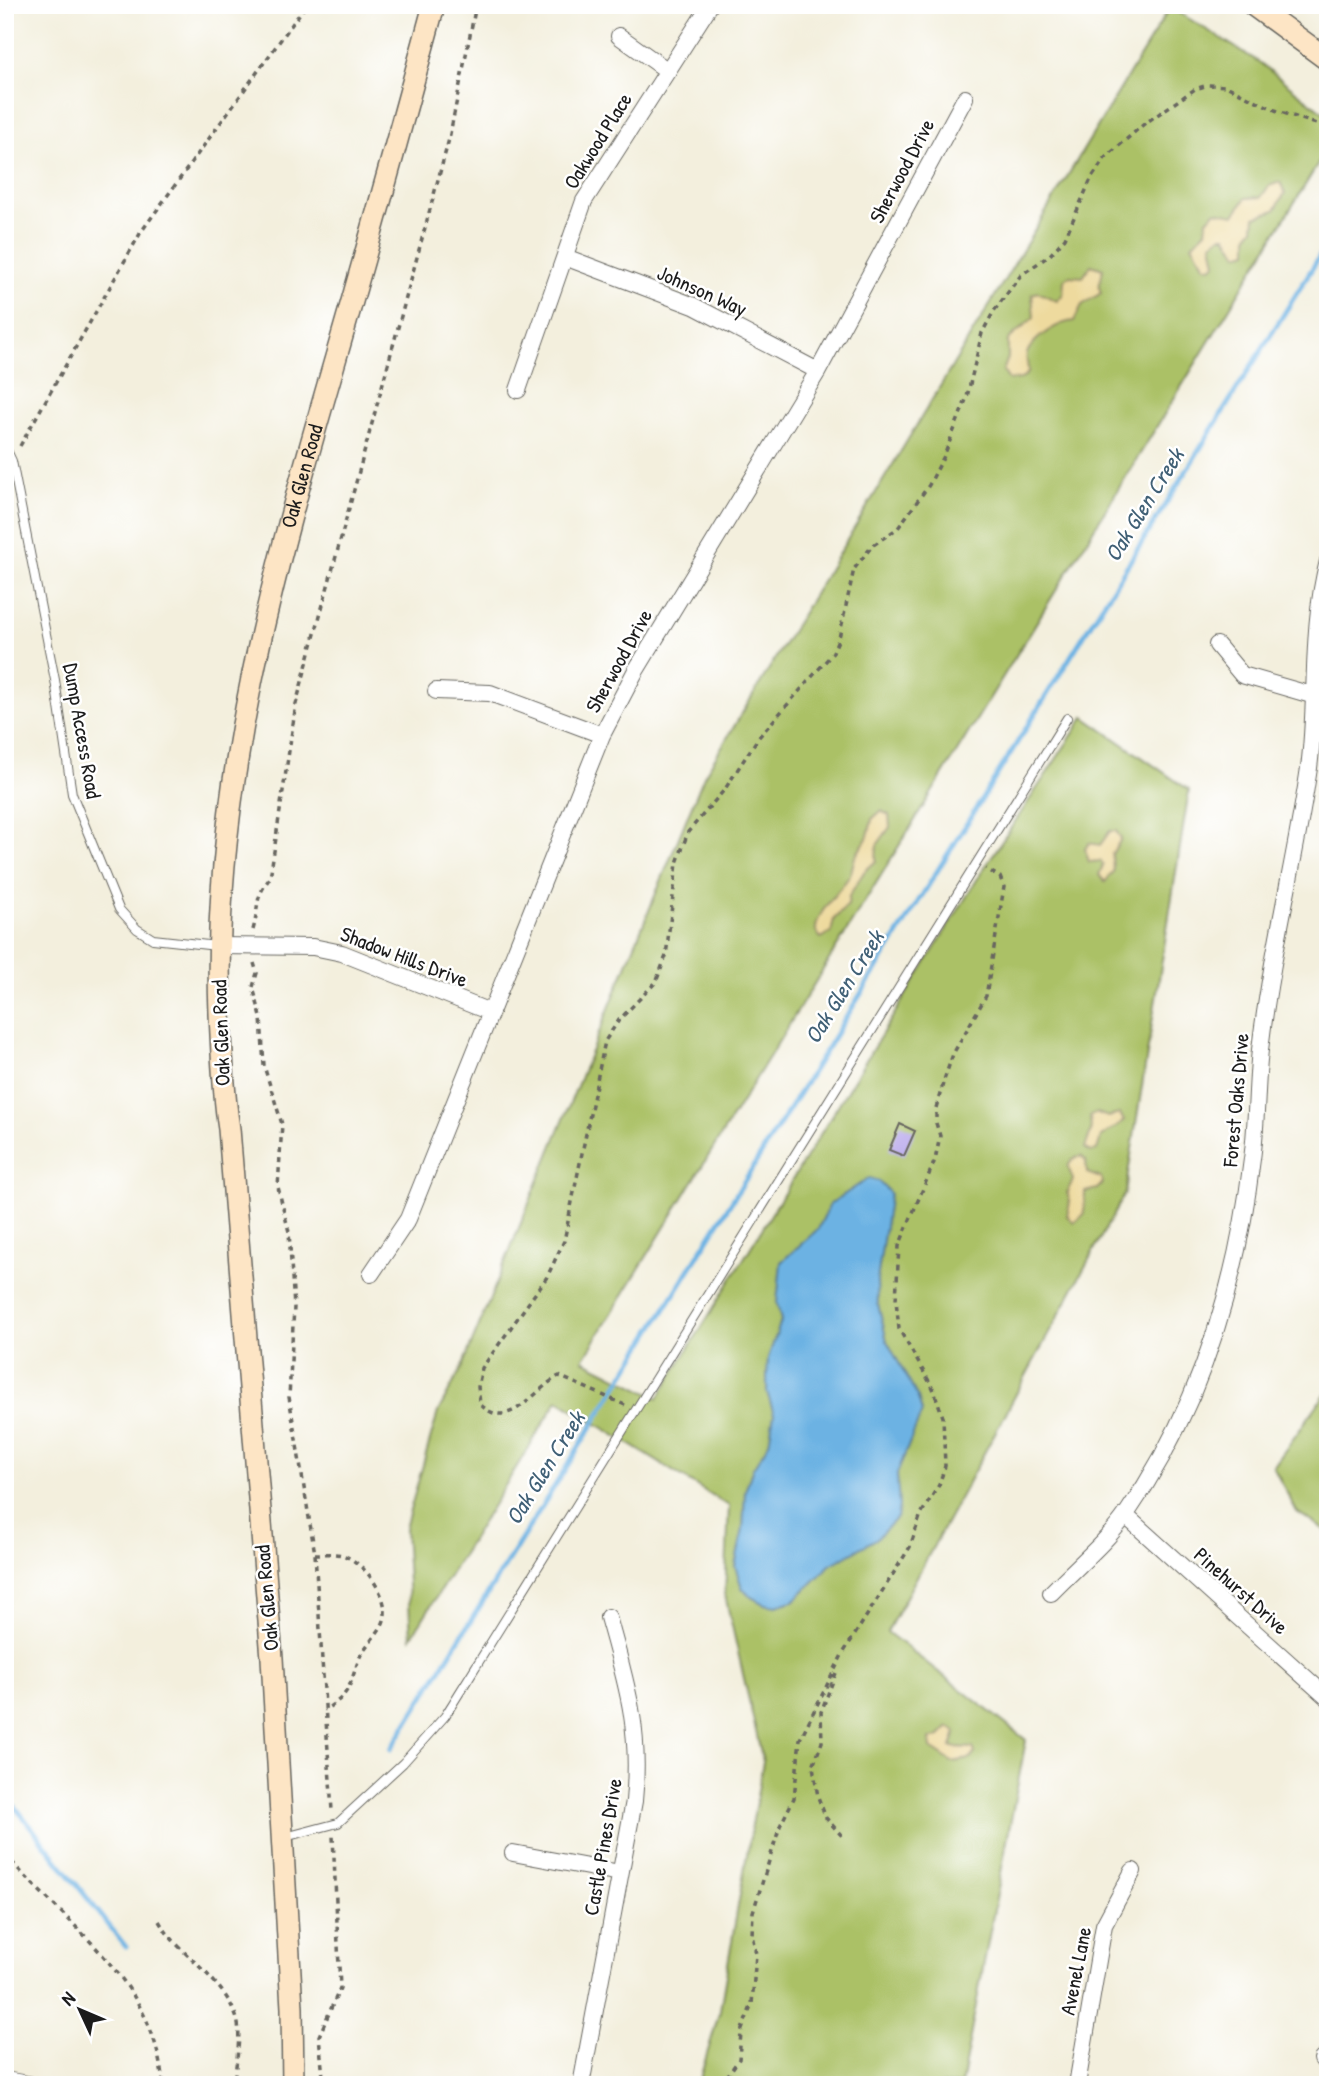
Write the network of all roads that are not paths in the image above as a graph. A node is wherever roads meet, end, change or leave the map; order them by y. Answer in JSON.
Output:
{"nodes":[{"id":1,"x":433,"y":5,"type":"edge"},
{"id":2,"x":710,"y":5,"type":"edge"},
{"id":3,"x":1253,"y":5,"type":"edge"},
{"id":4,"x":619,"y":36,"type":"dead end"},
{"id":5,"x":1328,"y":60,"type":"edge"},
{"id":6,"x":667,"y":71,"type":"junction"},
{"id":7,"x":965,"y":98,"type":"dead end"},
{"id":8,"x":565,"y":257,"type":"junction"},
{"id":9,"x":818,"y":371,"type":"junction"},
{"id":10,"x":518,"y":390,"type":"dead end"},
{"id":11,"x":5,"y":446,"type":"edge"},
{"id":12,"x":1328,"y":561,"type":"edge"},
{"id":13,"x":1217,"y":645,"type":"dead end"},
{"id":14,"x":436,"y":691,"type":"dead end"},
{"id":15,"x":1315,"y":696,"type":"junction"},
{"id":16,"x":1067,"y":718,"type":"dead end"},
{"id":17,"x":602,"y":735,"type":"junction"},
{"id":18,"x":217,"y":946,"type":"junction"},
{"id":19,"x":490,"y":1012,"type":"junction"},
{"id":20,"x":371,"y":1274,"type":"dead end"},
{"id":21,"x":1126,"y":1516,"type":"junction"},
{"id":22,"x":1051,"y":1593,"type":"dead end"},
{"id":23,"x":608,"y":1617,"type":"dead end"},
{"id":24,"x":1328,"y":1698,"type":"edge"},
{"id":25,"x":282,"y":1838,"type":"junction"},
{"id":26,"x":513,"y":1853,"type":"dead end"},
{"id":27,"x":1133,"y":1871,"type":"dead end"},
{"id":28,"x":620,"y":1873,"type":"junction"},
{"id":29,"x":5,"y":2080,"type":"edge"},
{"id":30,"x":33,"y":2085,"type":"edge"},
{"id":31,"x":293,"y":2085,"type":"edge"},
{"id":32,"x":582,"y":2085,"type":"edge"},
{"id":33,"x":1077,"y":2085,"type":"edge"}],
"edges":[{"from":1,"to":18,"type":"main road","name":"Oak Glen Road"},
{"from":2,"to":6,"type":"street","name":"Oakwood Place"},
{"from":3,"to":5,"type":"main road"},
{"from":4,"to":6,"type":"street"},
{"from":6,"to":8,"type":"street","name":"Oakwood Place"},
{"from":7,"to":9,"type":"street","name":"Sherwood Drive"},
{"from":8,"to":9,"type":"street","name":"Johnson Way"},
{"from":8,"to":10,"type":"street","name":"Oakwood Place"},
{"from":9,"to":17,"type":"street","name":"Sherwood Drive"},
{"from":11,"to":18,"type":"lane","name":"Dump Access Road"},
{"from":12,"to":15,"type":"street","name":"Forest Oaks Drive"},
{"from":13,"to":15,"type":"street"},
{"from":14,"to":17,"type":"street"},
{"from":15,"to":21,"type":"street","name":"Forest Oaks Drive"},
{"from":16,"to":25,"type":"lane"},
{"from":17,"to":19,"type":"street","name":"Sherwood Drive"},
{"from":18,"to":19,"type":"street","name":"Shadow Hills Drive"},
{"from":18,"to":25,"type":"main road","name":"Oak Glen Road"},
{"from":19,"to":20,"type":"street","name":"Sherwood Drive"},
{"from":21,"to":22,"type":"street","name":"Forest Oaks Drive"},
{"from":21,"to":24,"type":"street","name":"Pinehurst Drive"},
{"from":23,"to":28,"type":"street","name":"Castle Pines Drive"},
{"from":25,"to":31,"type":"main road","name":"Oak Glen Road"},
{"from":26,"to":28,"type":"street"},
{"from":27,"to":33,"type":"street","name":"Avenel Lane"},
{"from":28,"to":32,"type":"street","name":"Castle Pines Drive"},
{"from":29,"to":30,"type":"street"}]}
